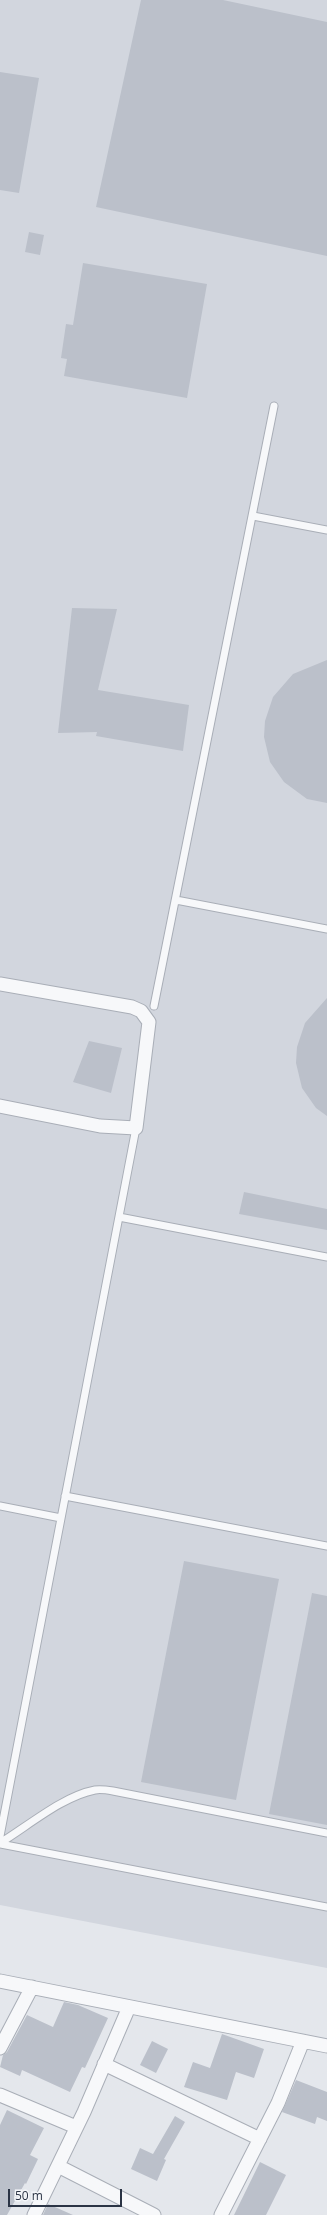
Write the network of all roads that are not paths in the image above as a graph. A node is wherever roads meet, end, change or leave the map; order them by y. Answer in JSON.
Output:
{"nodes":[{"id":1,"x":274,"y":406,"type":"dead end"},
{"id":2,"x":253,"y":516,"type":"junction"},
{"id":3,"x":327,"y":530,"type":"edge"},
{"id":4,"x":176,"y":900,"type":"junction"},
{"id":5,"x":327,"y":929,"type":"edge"},
{"id":6,"x":0,"y":984,"type":"edge"},
{"id":7,"x":154,"y":1006,"type":"dead end"},
{"id":8,"x":0,"y":1106,"type":"edge"},
{"id":9,"x":136,"y":1128,"type":"junction"},
{"id":10,"x":119,"y":1218,"type":"junction"},
{"id":11,"x":327,"y":1257,"type":"edge"},
{"id":12,"x":65,"y":1496,"type":"junction"},
{"id":13,"x":0,"y":1506,"type":"edge"},
{"id":14,"x":61,"y":1518,"type":"junction"},
{"id":15,"x":327,"y":1546,"type":"edge"},
{"id":16,"x":327,"y":1833,"type":"edge"},
{"id":17,"x":0,"y":1836,"type":"edge"},
{"id":18,"x":0,"y":1844,"type":"edge"},
{"id":19,"x":327,"y":1907,"type":"edge"},
{"id":20,"x":0,"y":1981,"type":"edge"},
{"id":21,"x":32,"y":1987,"type":"junction"},
{"id":22,"x":129,"y":2007,"type":"junction"},
{"id":23,"x":303,"y":2041,"type":"junction"},
{"id":24,"x":327,"y":2046,"type":"edge"},
{"id":25,"x":0,"y":2048,"type":"edge"},
{"id":26,"x":104,"y":2064,"type":"junction"},
{"id":27,"x":0,"y":2095,"type":"edge"},
{"id":28,"x":76,"y":2127,"type":"junction"},
{"id":29,"x":260,"y":2139,"type":"junction"},
{"id":30,"x":58,"y":2166,"type":"junction"},
{"id":31,"x":34,"y":2215,"type":"edge"},
{"id":32,"x":154,"y":2215,"type":"edge"},
{"id":33,"x":221,"y":2215,"type":"edge"}],
"edges":[{"from":1,"to":2,"type":"lane"},
{"from":2,"to":3,"type":"lane"},
{"from":2,"to":4,"type":"lane"},
{"from":4,"to":5,"type":"lane"},
{"from":4,"to":7,"type":"lane"},
{"from":6,"to":9,"type":"street"},
{"from":8,"to":9,"type":"street"},
{"from":9,"to":10,"type":"lane"},
{"from":10,"to":11,"type":"lane"},
{"from":10,"to":12,"type":"lane"},
{"from":12,"to":14,"type":"lane"},
{"from":12,"to":15,"type":"lane"},
{"from":13,"to":14,"type":"lane"},
{"from":14,"to":17,"type":"lane"},
{"from":16,"to":18,"type":"lane"},
{"from":18,"to":19,"type":"lane"},
{"from":20,"to":21,"type":"street"},
{"from":21,"to":22,"type":"street"},
{"from":21,"to":25,"type":"street"},
{"from":22,"to":23,"type":"street"},
{"from":22,"to":26,"type":"street"},
{"from":23,"to":24,"type":"street"},
{"from":23,"to":29,"type":"street"},
{"from":26,"to":28,"type":"street"},
{"from":26,"to":29,"type":"street"},
{"from":27,"to":28,"type":"street"},
{"from":28,"to":30,"type":"street"},
{"from":29,"to":33,"type":"street"},
{"from":30,"to":31,"type":"street"},
{"from":30,"to":32,"type":"street"}]}
